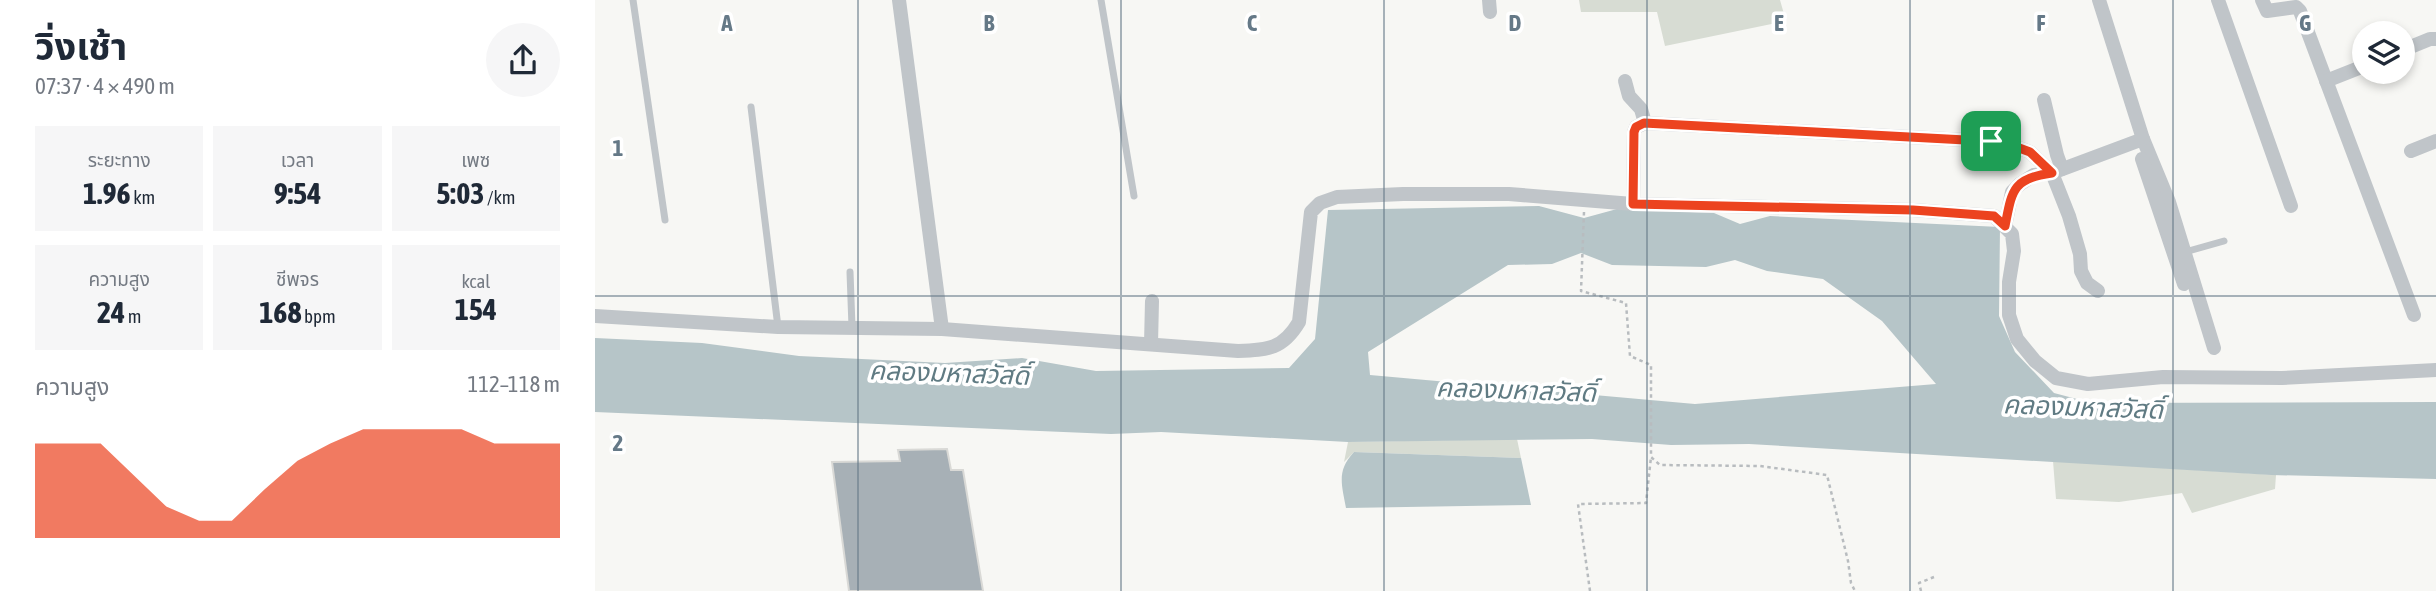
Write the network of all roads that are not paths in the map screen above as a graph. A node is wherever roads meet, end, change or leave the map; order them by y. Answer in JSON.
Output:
{"nodes":[{"id":1,"x":632,"y":0,"type":"edge"},
{"id":2,"x":899,"y":0,"type":"edge"},
{"id":3,"x":1101,"y":0,"type":"edge"},
{"id":4,"x":2099,"y":0,"type":"edge"},
{"id":5,"x":2218,"y":0,"type":"edge"},
{"id":6,"x":2262,"y":0,"type":"edge"},
{"id":7,"x":2436,"y":39,"type":"edge"},
{"id":8,"x":2415,"y":45,"type":"edge"},
{"id":9,"x":2352,"y":71,"type":"edge"},
{"id":10,"x":1625,"y":81,"type":"dead end"},
{"id":11,"x":2326,"y":81,"type":"junction"},
{"id":12,"x":2044,"y":100,"type":"dead end"},
{"id":13,"x":751,"y":107,"type":"dead end"},
{"id":14,"x":1644,"y":123,"type":"junction"},
{"id":15,"x":2139,"y":141,"type":"junction"},
{"id":16,"x":2436,"y":141,"type":"edge"},
{"id":17,"x":2411,"y":151,"type":"dead end"},
{"id":18,"x":2057,"y":171,"type":"junction"},
{"id":19,"x":1134,"y":196,"type":"dead end"},
{"id":20,"x":1633,"y":204,"type":"junction"},
{"id":21,"x":2291,"y":206,"type":"dead end"},
{"id":22,"x":665,"y":220,"type":"dead end"},
{"id":23,"x":2005,"y":226,"type":"junction"},
{"id":24,"x":2224,"y":241,"type":"dead end"},
{"id":25,"x":2185,"y":252,"type":"junction"},
{"id":26,"x":850,"y":272,"type":"dead end"},
{"id":27,"x":2184,"y":284,"type":"dead end"},
{"id":28,"x":2098,"y":291,"type":"dead end"},
{"id":29,"x":1152,"y":301,"type":"dead end"},
{"id":30,"x":2414,"y":315,"type":"dead end"},
{"id":31,"x":595,"y":316,"type":"edge"},
{"id":32,"x":778,"y":327,"type":"junction"},
{"id":33,"x":852,"y":327,"type":"junction"},
{"id":34,"x":942,"y":329,"type":"junction"},
{"id":35,"x":1151,"y":344,"type":"junction"},
{"id":36,"x":2214,"y":348,"type":"dead end"},
{"id":37,"x":2436,"y":370,"type":"edge"}],
"edges":[{"from":1,"to":22,"type":"lane"},
{"from":2,"to":34,"type":"street"},
{"from":3,"to":19,"type":"lane"},
{"from":4,"to":15,"type":"street"},
{"from":5,"to":21,"type":"street"},
{"from":6,"to":11,"type":"street"},
{"from":7,"to":8,"type":"street"},
{"from":9,"to":11,"type":"street"},
{"from":10,"to":14,"type":"street"},
{"from":11,"to":30,"type":"street"},
{"from":12,"to":18,"type":"street"},
{"from":13,"to":32,"type":"lane"},
{"from":14,"to":18,"type":"street"},
{"from":14,"to":20,"type":"street"},
{"from":15,"to":18,"type":"street"},
{"from":15,"to":25,"type":"street"},
{"from":15,"to":27,"type":"street"},
{"from":16,"to":17,"type":"street"},
{"from":18,"to":23,"type":"street"},
{"from":18,"to":28,"type":"street"},
{"from":20,"to":23,"type":"street"},
{"from":20,"to":35,"type":"street"},
{"from":23,"to":37,"type":"street"},
{"from":24,"to":25,"type":"lane"},
{"from":25,"to":36,"type":"street"},
{"from":26,"to":33,"type":"lane"},
{"from":29,"to":35,"type":"street"},
{"from":31,"to":32,"type":"street"},
{"from":32,"to":33,"type":"street"},
{"from":33,"to":34,"type":"street"},
{"from":34,"to":35,"type":"street"}]}
